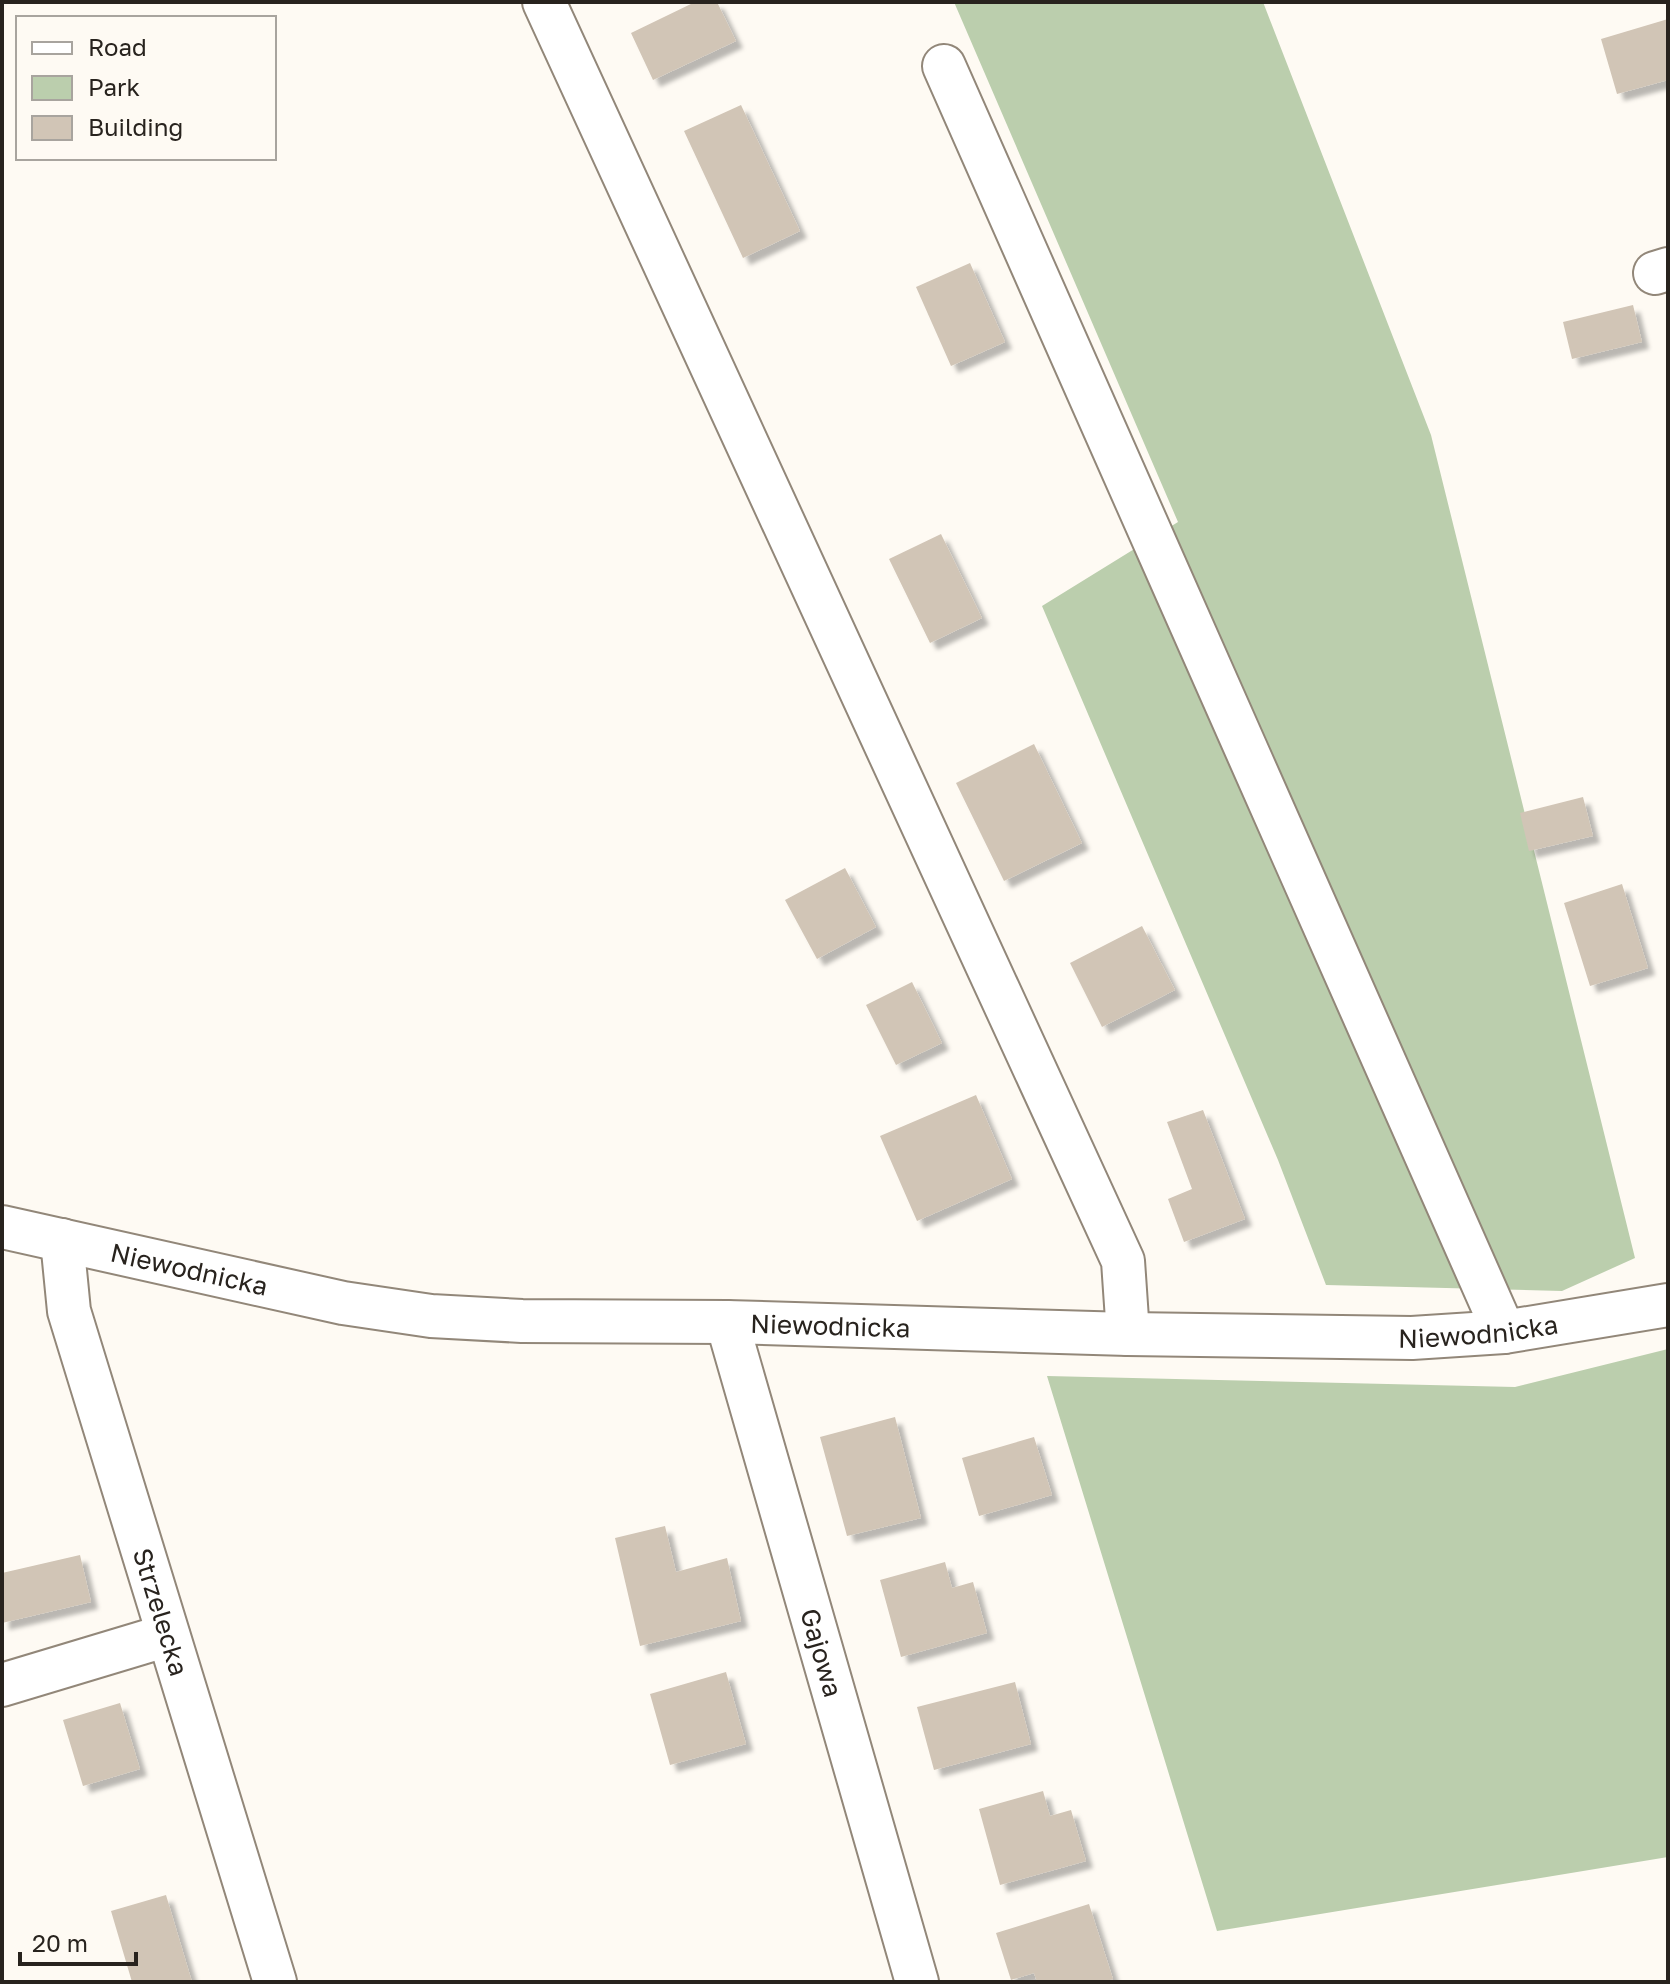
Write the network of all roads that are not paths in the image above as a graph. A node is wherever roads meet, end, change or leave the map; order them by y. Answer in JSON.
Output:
{"nodes":[{"id":1,"x":544,"y":2,"type":"edge"},
{"id":2,"x":944,"y":66,"type":"dead end"},
{"id":3,"x":2,"y":1227,"type":"edge"},
{"id":4,"x":62,"y":1240,"type":"junction"},
{"id":5,"x":1668,"y":1305,"type":"edge"},
{"id":6,"x":727,"y":1322,"type":"junction"},
{"id":7,"x":1504,"y":1332,"type":"junction"},
{"id":8,"x":1128,"y":1334,"type":"junction"},
{"id":9,"x":168,"y":1635,"type":"junction"},
{"id":10,"x":2,"y":1685,"type":"edge"},
{"id":11,"x":275,"y":1982,"type":"edge"},
{"id":12,"x":917,"y":1982,"type":"edge"}],
"edges":[{"from":1,"to":8,"type":"street"},
{"from":2,"to":7,"type":"street"},
{"from":3,"to":4,"type":"street","name":"Niewodnicka"},
{"from":4,"to":6,"type":"street","name":"Niewodnicka"},
{"from":4,"to":9,"type":"street","name":"Strzelecka"},
{"from":5,"to":7,"type":"street","name":"Niewodnicka"},
{"from":6,"to":8,"type":"street","name":"Niewodnicka"},
{"from":6,"to":12,"type":"street","name":"Gajowa"},
{"from":7,"to":8,"type":"street","name":"Niewodnicka"},
{"from":9,"to":10,"type":"street"},
{"from":9,"to":11,"type":"street","name":"Strzelecka"}]}
